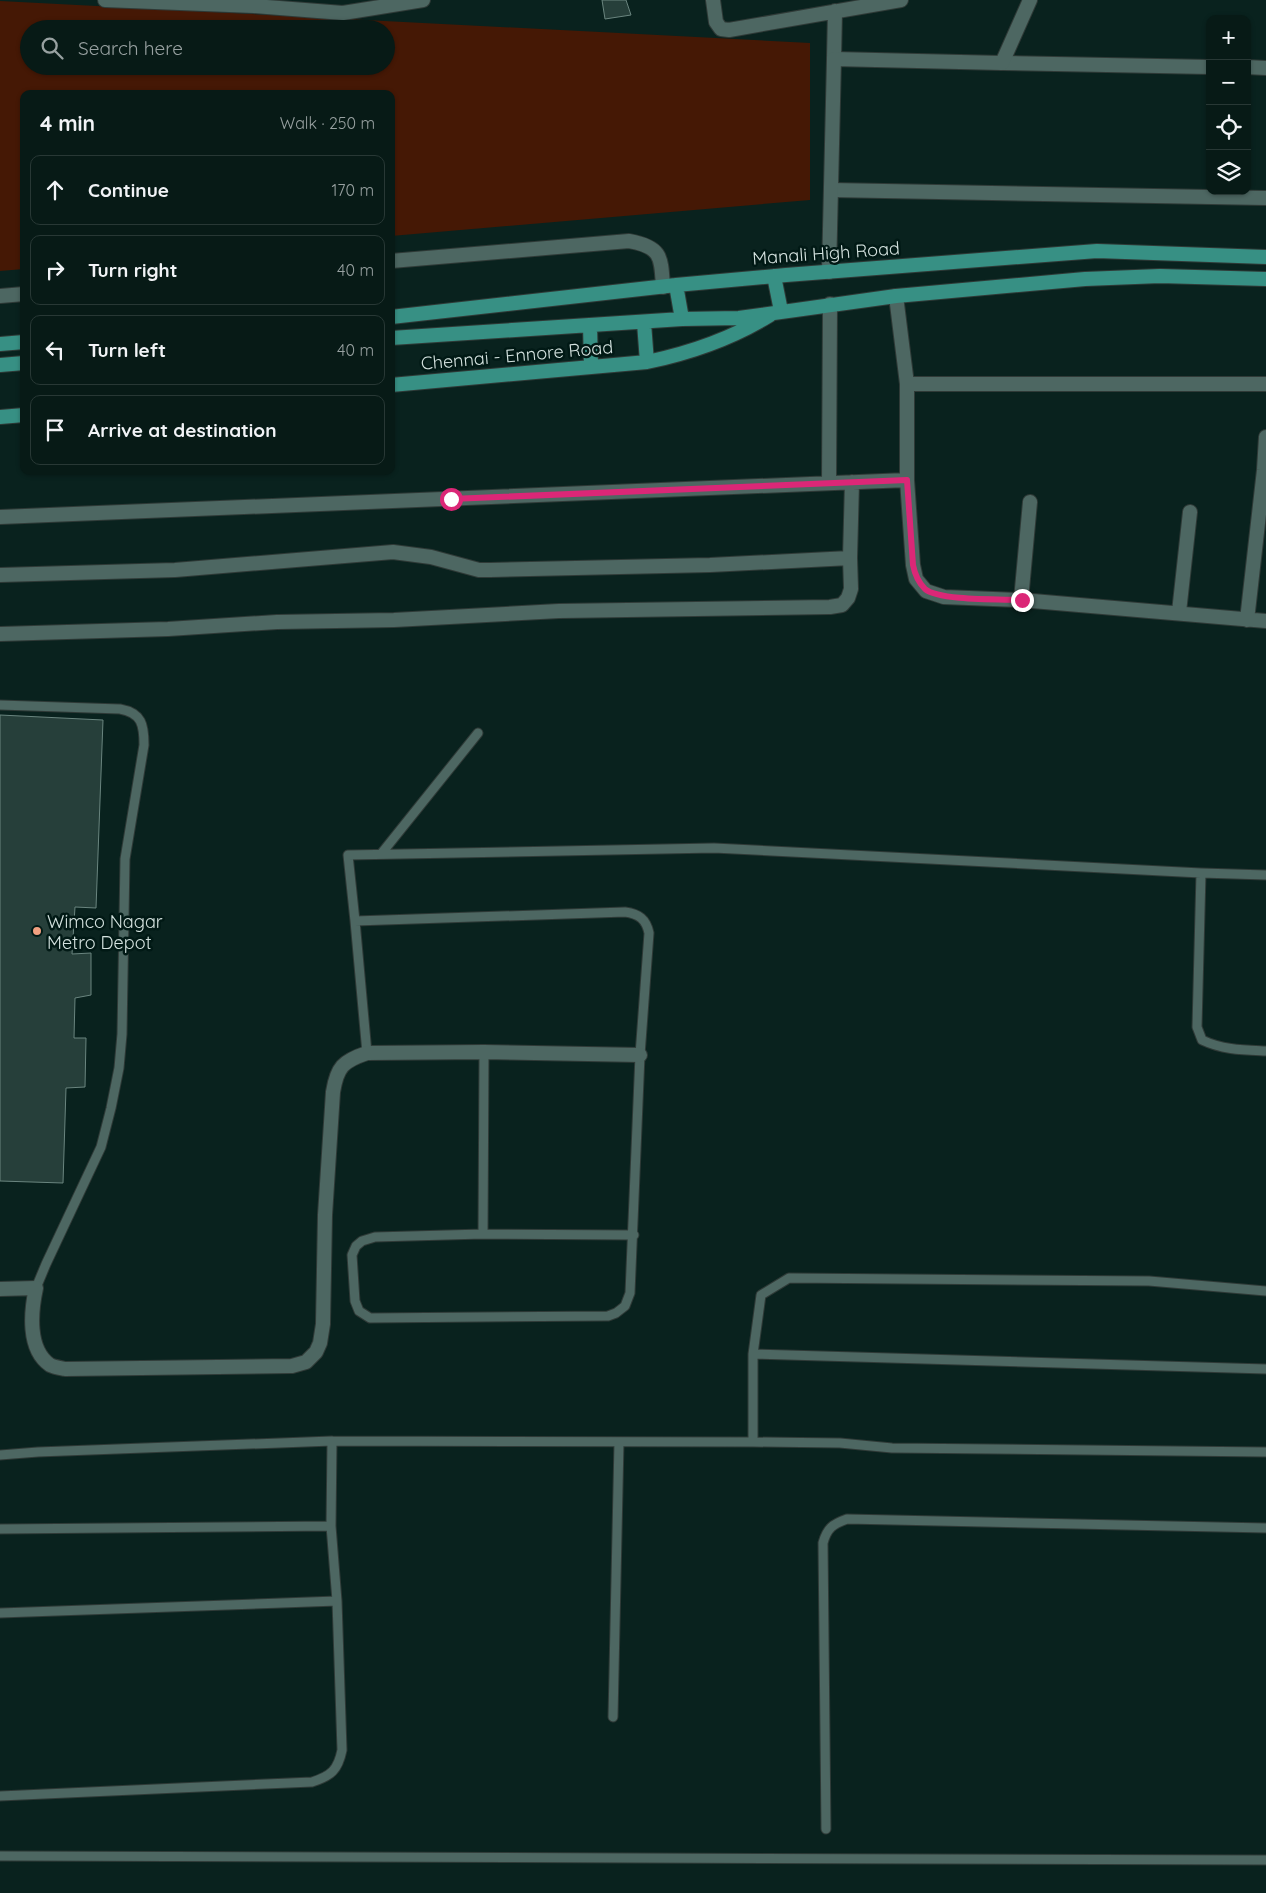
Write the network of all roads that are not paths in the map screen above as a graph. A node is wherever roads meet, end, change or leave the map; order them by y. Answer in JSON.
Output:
{"nodes":[{"id":1,"x":105,"y":0,"type":"edge"},
{"id":2,"x":423,"y":0,"type":"edge"},
{"id":3,"x":713,"y":0,"type":"edge"},
{"id":4,"x":901,"y":0,"type":"edge"},
{"id":5,"x":1030,"y":0,"type":"edge"},
{"id":6,"x":254,"y":3,"type":"edge"},
{"id":7,"x":835,"y":11,"type":"junction"},
{"id":8,"x":834,"y":59,"type":"junction"},
{"id":9,"x":1002,"y":63,"type":"junction"},
{"id":10,"x":1206,"y":67,"type":"edge"},
{"id":11,"x":1251,"y":67,"type":"edge"},
{"id":12,"x":1266,"y":68,"type":"edge"},
{"id":13,"x":831,"y":190,"type":"junction"},
{"id":14,"x":1266,"y":198,"type":"edge"},
{"id":15,"x":1266,"y":257,"type":"edge"},
{"id":16,"x":395,"y":261,"type":"edge"},
{"id":17,"x":829,"y":272,"type":"junction"},
{"id":18,"x":774,"y":276,"type":"junction"},
{"id":19,"x":1266,"y":279,"type":"edge"},
{"id":20,"x":670,"y":286,"type":"junction"},
{"id":21,"x":20,"y":294,"type":"edge"},
{"id":22,"x":0,"y":296,"type":"edge"},
{"id":23,"x":896,"y":296,"type":"junction"},
{"id":24,"x":830,"y":304,"type":"junction"},
{"id":25,"x":779,"y":311,"type":"junction"},
{"id":26,"x":395,"y":317,"type":"edge"},
{"id":27,"x":682,"y":319,"type":"junction"},
{"id":28,"x":644,"y":323,"type":"junction"},
{"id":29,"x":590,"y":325,"type":"junction"},
{"id":30,"x":395,"y":338,"type":"edge"},
{"id":31,"x":20,"y":342,"type":"edge"},
{"id":32,"x":0,"y":344,"type":"edge"},
{"id":33,"x":647,"y":362,"type":"junction"},
{"id":34,"x":20,"y":363,"type":"edge"},
{"id":35,"x":0,"y":365,"type":"edge"},
{"id":36,"x":591,"y":367,"type":"junction"},
{"id":37,"x":907,"y":384,"type":"junction"},
{"id":38,"x":1266,"y":384,"type":"edge"},
{"id":39,"x":395,"y":385,"type":"edge"},
{"id":40,"x":20,"y":415,"type":"edge"},
{"id":41,"x":0,"y":417,"type":"edge"},
{"id":42,"x":1266,"y":437,"type":"edge"},
{"id":43,"x":1265,"y":470,"type":"edge"},
{"id":44,"x":907,"y":480,"type":"junction"},
{"id":45,"x":852,"y":482,"type":"junction"},
{"id":46,"x":829,"y":483,"type":"junction"},
{"id":47,"x":1030,"y":502,"type":"dead end"},
{"id":48,"x":1190,"y":512,"type":"dead end"},
{"id":49,"x":0,"y":517,"type":"edge"},
{"id":50,"x":1261,"y":545,"type":"edge"},
{"id":51,"x":850,"y":558,"type":"junction"},
{"id":52,"x":0,"y":575,"type":"edge"},
{"id":53,"x":1022,"y":600,"type":"junction"},
{"id":54,"x":1179,"y":612,"type":"junction"},
{"id":55,"x":1247,"y":620,"type":"junction"},
{"id":56,"x":1266,"y":621,"type":"edge"},
{"id":57,"x":0,"y":634,"type":"edge"},
{"id":58,"x":0,"y":705,"type":"edge"},
{"id":59,"x":478,"y":732,"type":"dead end"},
{"id":60,"x":381,"y":854,"type":"junction"},
{"id":61,"x":1201,"y":873,"type":"junction"},
{"id":62,"x":1266,"y":875,"type":"edge"},
{"id":63,"x":355,"y":921,"type":"junction"},
{"id":64,"x":1266,"y":1051,"type":"edge"},
{"id":65,"x":484,"y":1052,"type":"junction"},
{"id":66,"x":367,"y":1054,"type":"junction"},
{"id":67,"x":640,"y":1054,"type":"junction"},
{"id":68,"x":482,"y":1234,"type":"junction"},
{"id":69,"x":634,"y":1235,"type":"junction"},
{"id":70,"x":36,"y":1288,"type":"junction"},
{"id":71,"x":0,"y":1289,"type":"edge"},
{"id":72,"x":1266,"y":1291,"type":"edge"},
{"id":73,"x":753,"y":1354,"type":"junction"},
{"id":74,"x":1266,"y":1369,"type":"edge"},
{"id":75,"x":332,"y":1440,"type":"junction"},
{"id":76,"x":618,"y":1442,"type":"junction"},
{"id":77,"x":753,"y":1442,"type":"junction"},
{"id":78,"x":1266,"y":1452,"type":"edge"},
{"id":79,"x":0,"y":1455,"type":"edge"},
{"id":80,"x":331,"y":1526,"type":"junction"},
{"id":81,"x":1266,"y":1528,"type":"edge"},
{"id":82,"x":0,"y":1529,"type":"edge"},
{"id":83,"x":337,"y":1601,"type":"junction"},
{"id":84,"x":0,"y":1613,"type":"edge"},
{"id":85,"x":613,"y":1717,"type":"dead end"},
{"id":86,"x":0,"y":1796,"type":"edge"},
{"id":87,"x":826,"y":1829,"type":"dead end"},
{"id":88,"x":0,"y":1856,"type":"edge"},
{"id":89,"x":1266,"y":1860,"type":"edge"}],
"edges":[{"from":1,"to":6,"type":"street"},
{"from":2,"to":6,"type":"street"},
{"from":3,"to":7,"type":"street"},
{"from":4,"to":7,"type":"street"},
{"from":5,"to":9,"type":"street"},
{"from":7,"to":8,"type":"street"},
{"from":8,"to":9,"type":"street"},
{"from":8,"to":13,"type":"street"},
{"from":9,"to":10,"type":"street"},
{"from":11,"to":12,"type":"street"},
{"from":13,"to":14,"type":"street"},
{"from":13,"to":17,"type":"street"},
{"from":15,"to":17,"type":"main road","name":"Manali High Road"},
{"from":16,"to":20,"type":"street"},
{"from":17,"to":18,"type":"main road","name":"Manali High Road"},
{"from":18,"to":20,"type":"main road","name":"Manali High Road"},
{"from":18,"to":25,"type":"main road"},
{"from":19,"to":23,"type":"main road"},
{"from":20,"to":26,"type":"main road","name":"Manali High Road"},
{"from":20,"to":27,"type":"main road"},
{"from":21,"to":22,"type":"street"},
{"from":23,"to":24,"type":"main road"},
{"from":23,"to":37,"type":"street"},
{"from":24,"to":25,"type":"main road"},
{"from":24,"to":46,"type":"street"},
{"from":25,"to":27,"type":"main road"},
{"from":25,"to":33,"type":"main road","name":"Chennai - Ennore Road"},
{"from":27,"to":28,"type":"main road"},
{"from":28,"to":29,"type":"main road"},
{"from":28,"to":33,"type":"main road"},
{"from":29,"to":30,"type":"main road"},
{"from":29,"to":36,"type":"main road"},
{"from":31,"to":32,"type":"main road"},
{"from":33,"to":36,"type":"main road","name":"Chennai - Ennore Road"},
{"from":34,"to":35,"type":"main road"},
{"from":36,"to":39,"type":"main road","name":"Chennai - Ennore Road"},
{"from":37,"to":38,"type":"street"},
{"from":37,"to":44,"type":"street"},
{"from":40,"to":41,"type":"main road"},
{"from":42,"to":43,"type":"street"},
{"from":43,"to":50,"type":"street"},
{"from":44,"to":45,"type":"street"},
{"from":44,"to":53,"type":"street"},
{"from":45,"to":46,"type":"street"},
{"from":45,"to":51,"type":"street"},
{"from":46,"to":49,"type":"street"},
{"from":47,"to":53,"type":"street"},
{"from":48,"to":54,"type":"street"},
{"from":50,"to":55,"type":"street"},
{"from":51,"to":52,"type":"street"},
{"from":51,"to":57,"type":"street"},
{"from":53,"to":54,"type":"street"},
{"from":54,"to":55,"type":"street"},
{"from":55,"to":56,"type":"street"},
{"from":58,"to":70,"type":"lane"},
{"from":59,"to":60,"type":"lane"},
{"from":60,"to":61,"type":"lane"},
{"from":60,"to":63,"type":"lane"},
{"from":61,"to":62,"type":"lane"},
{"from":61,"to":64,"type":"lane"},
{"from":63,"to":66,"type":"lane"},
{"from":63,"to":67,"type":"lane"},
{"from":65,"to":66,"type":"street"},
{"from":65,"to":67,"type":"street"},
{"from":65,"to":68,"type":"lane"},
{"from":66,"to":70,"type":"street"},
{"from":67,"to":69,"type":"lane"},
{"from":68,"to":69,"type":"lane"},
{"from":68,"to":69,"type":"lane"},
{"from":70,"to":71,"type":"street"},
{"from":72,"to":73,"type":"lane"},
{"from":73,"to":74,"type":"lane"},
{"from":73,"to":77,"type":"lane"},
{"from":75,"to":76,"type":"lane"},
{"from":75,"to":79,"type":"lane"},
{"from":75,"to":80,"type":"lane"},
{"from":76,"to":77,"type":"lane"},
{"from":76,"to":85,"type":"lane"},
{"from":77,"to":78,"type":"lane"},
{"from":80,"to":82,"type":"lane"},
{"from":80,"to":83,"type":"lane"},
{"from":81,"to":87,"type":"lane"},
{"from":83,"to":84,"type":"lane"},
{"from":83,"to":86,"type":"lane"},
{"from":88,"to":89,"type":"lane"}]}
